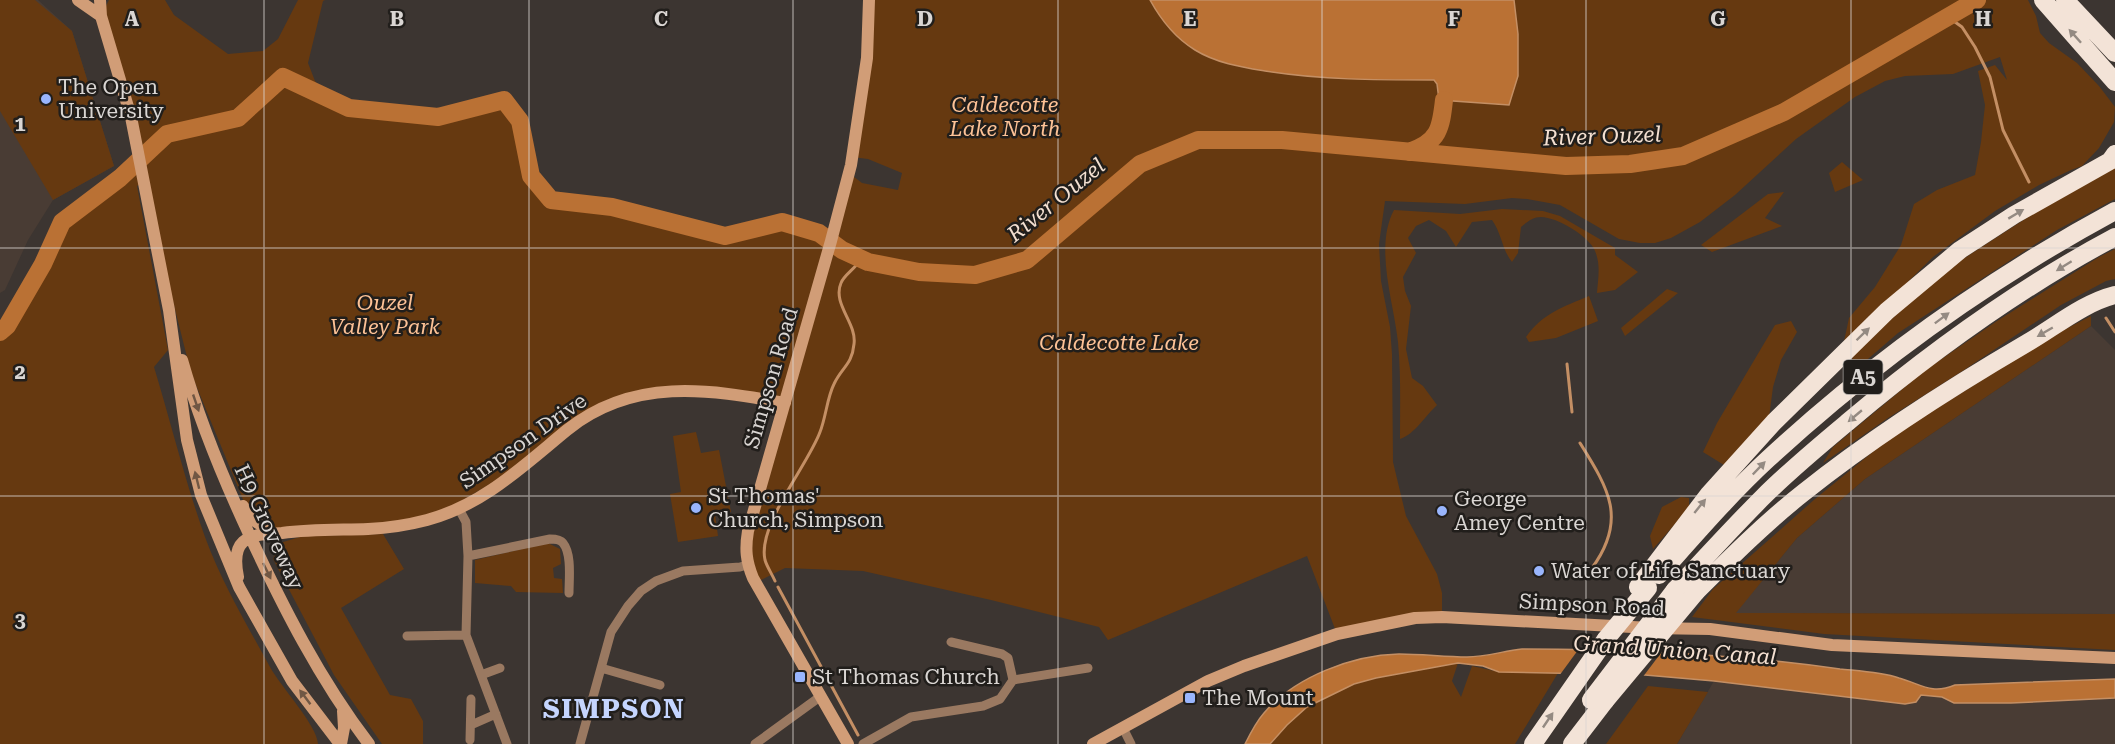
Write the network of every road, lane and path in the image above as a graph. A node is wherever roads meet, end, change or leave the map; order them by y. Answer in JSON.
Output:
{"nodes":[{"id":1,"x":78,"y":0,"type":"edge"},
{"id":2,"x":100,"y":0,"type":"edge"},
{"id":3,"x":869,"y":0,"type":"edge"},
{"id":4,"x":2043,"y":0,"type":"edge"},
{"id":5,"x":2065,"y":0,"type":"edge"},
{"id":6,"x":101,"y":16,"type":"junction"},
{"id":7,"x":2115,"y":53,"type":"edge"},
{"id":8,"x":2115,"y":82,"type":"edge"},
{"id":9,"x":2115,"y":153,"type":"edge"},
{"id":10,"x":2115,"y":212,"type":"edge"},
{"id":11,"x":2115,"y":237,"type":"edge"},
{"id":12,"x":2115,"y":295,"type":"edge"},
{"id":13,"x":169,"y":310,"type":"junction"},
{"id":14,"x":785,"y":403,"type":"junction"},
{"id":15,"x":207,"y":435,"type":"junction"},
{"id":16,"x":459,"y":509,"type":"junction"},
{"id":17,"x":277,"y":533,"type":"junction"},
{"id":18,"x":217,"y":536,"type":"junction"},
{"id":19,"x":251,"y":537,"type":"junction"},
{"id":20,"x":240,"y":546,"type":"junction"},
{"id":21,"x":256,"y":550,"type":"junction"},
{"id":22,"x":468,"y":556,"type":"junction"},
{"id":23,"x":747,"y":565,"type":"junction"},
{"id":24,"x":239,"y":587,"type":"junction"},
{"id":25,"x":1643,"y":587,"type":"junction"},
{"id":26,"x":569,"y":593,"type":"dead end"},
{"id":27,"x":466,"y":635,"type":"junction"},
{"id":28,"x":407,"y":636,"type":"dead end"},
{"id":29,"x":951,"y":642,"type":"dead end"},
{"id":30,"x":2115,"y":658,"type":"edge"},
{"id":31,"x":500,"y":668,"type":"dead end"},
{"id":32,"x":601,"y":668,"type":"junction"},
{"id":33,"x":1088,"y":668,"type":"dead end"},
{"id":34,"x":481,"y":675,"type":"junction"},
{"id":35,"x":1013,"y":680,"type":"junction"},
{"id":36,"x":660,"y":685,"type":"dead end"},
{"id":37,"x":821,"y":696,"type":"junction"},
{"id":38,"x":471,"y":699,"type":"dead end"},
{"id":39,"x":1598,"y":700,"type":"junction"},
{"id":40,"x":342,"y":707,"type":"junction"},
{"id":41,"x":496,"y":714,"type":"junction"},
{"id":42,"x":471,"y":724,"type":"junction"},
{"id":43,"x":1123,"y":728,"type":"junction"},
{"id":44,"x":470,"y":740,"type":"dead end"},
{"id":45,"x":341,"y":744,"type":"edge"},
{"id":46,"x":369,"y":744,"type":"edge"},
{"id":47,"x":507,"y":744,"type":"edge"},
{"id":48,"x":579,"y":744,"type":"edge"},
{"id":49,"x":755,"y":744,"type":"edge"},
{"id":50,"x":848,"y":744,"type":"edge"},
{"id":51,"x":863,"y":744,"type":"edge"},
{"id":52,"x":1093,"y":744,"type":"edge"},
{"id":53,"x":1131,"y":744,"type":"edge"},
{"id":54,"x":1533,"y":744,"type":"edge"},
{"id":55,"x":1563,"y":744,"type":"edge"},
{"id":56,"x":1572,"y":744,"type":"edge"}],
"edges":[{"from":1,"to":6,"type":"street"},
{"from":2,"to":6,"type":"street","name":"H9 Groveway"},
{"from":3,"to":14,"type":"street","name":"Simpson Road"},
{"from":8,"to":4,"type":"highway","one_way":true},
{"from":5,"to":7,"type":"highway"},
{"from":6,"to":13,"type":"street","name":"H9 Groveway"},
{"from":25,"to":9,"type":"highway","one_way":true},
{"from":25,"to":10,"type":"highway","number":"A5","one_way":true},
{"from":11,"to":39,"type":"highway","number":"A5","one_way":true,"bridge":true},
{"from":12,"to":39,"type":"highway","one_way":true,"bridge":true},
{"from":13,"to":15,"type":"street","name":"H9 Groveway","one_way":true},
{"from":18,"to":13,"type":"street","name":"H9 Groveway","one_way":true},
{"from":14,"to":16,"type":"street","name":"Simpson Drive"},
{"from":14,"to":23,"type":"street","name":"Simpson Road"},
{"from":15,"to":17,"type":"street"},
{"from":15,"to":19,"type":"street","name":"H9 Groveway"},
{"from":16,"to":17,"type":"street","name":"Simpson Drive"},
{"from":16,"to":22,"type":"street"},
{"from":17,"to":19,"type":"street","name":"Simpson Drive"},
{"from":17,"to":21,"type":"street","name":"Simpson Drive"},
{"from":18,"to":20,"type":"street"},
{"from":18,"to":24,"type":"street","name":"H9 Groveway"},
{"from":19,"to":20,"type":"street"},
{"from":19,"to":21,"type":"street","name":"H9 Groveway"},
{"from":20,"to":21,"type":"street"},
{"from":20,"to":24,"type":"street"},
{"from":21,"to":40,"type":"street","name":"H9 Groveway","one_way":true},
{"from":22,"to":26,"type":"street"},
{"from":22,"to":27,"type":"street"},
{"from":23,"to":32,"type":"street"},
{"from":23,"to":37,"type":"street","name":"Simpson Road"},
{"from":45,"to":24,"type":"street","name":"H9 Groveway","one_way":true},
{"from":54,"to":25,"type":"highway","number":"A5","one_way":true,"bridge":true},
{"from":27,"to":28,"type":"street"},
{"from":27,"to":34,"type":"street"},
{"from":29,"to":35,"type":"street"},
{"from":30,"to":43,"type":"street","name":"Simpson Road"},
{"from":31,"to":34,"type":"street"},
{"from":32,"to":36,"type":"street"},
{"from":32,"to":48,"type":"street"},
{"from":33,"to":35,"type":"street"},
{"from":34,"to":41,"type":"street"},
{"from":35,"to":51,"type":"street"},
{"from":37,"to":49,"type":"street"},
{"from":37,"to":50,"type":"street","name":"Simpson Road"},
{"from":38,"to":42,"type":"street"},
{"from":39,"to":55,"type":"highway","number":"A5"},
{"from":39,"to":56,"type":"highway"},
{"from":40,"to":45,"type":"street"},
{"from":40,"to":46,"type":"street","name":"H9 Groveway"},
{"from":41,"to":42,"type":"street"},
{"from":41,"to":47,"type":"street"},
{"from":42,"to":44,"type":"street"},
{"from":43,"to":52,"type":"street","name":"Simpson Road"},
{"from":43,"to":53,"type":"street"}]}
